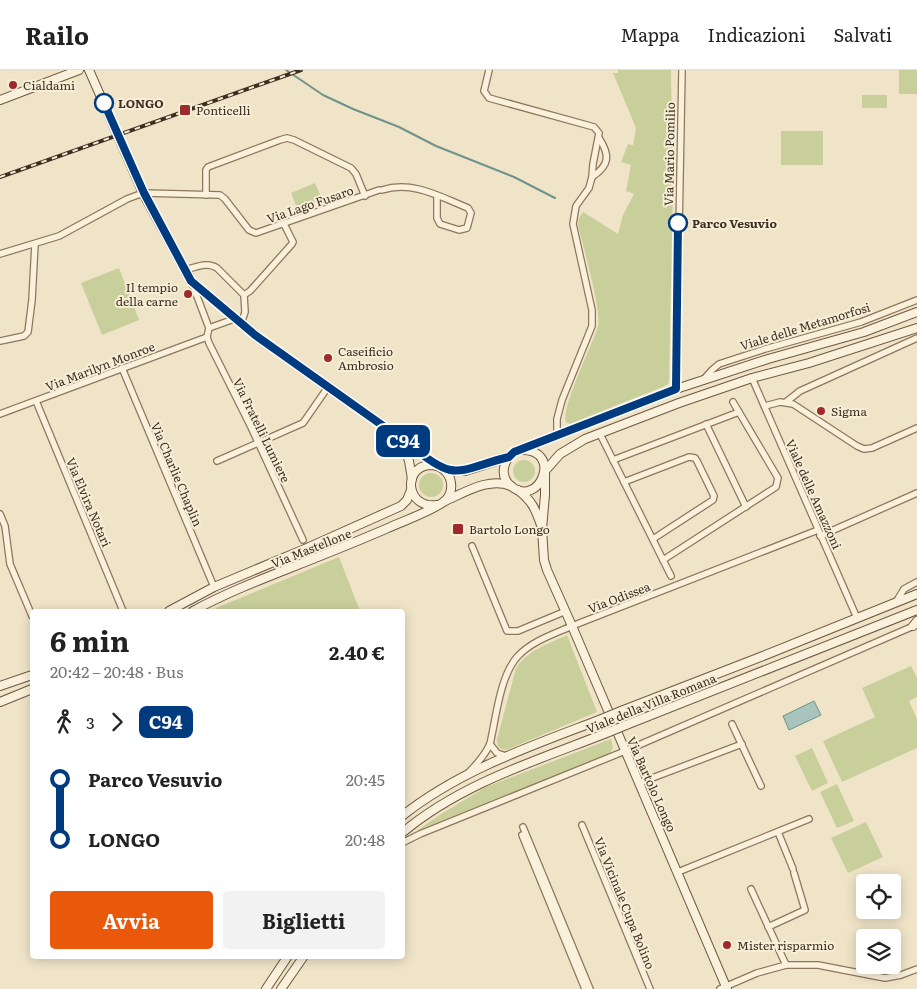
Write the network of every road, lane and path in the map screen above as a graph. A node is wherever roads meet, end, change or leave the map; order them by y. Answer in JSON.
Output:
{"nodes":[{"id":1,"x":89,"y":70,"type":"edge"},
{"id":2,"x":490,"y":70,"type":"edge"},
{"id":3,"x":682,"y":70,"type":"edge"},
{"id":4,"x":73,"y":71,"type":"edge"},
{"id":5,"x":0,"y":100,"type":"edge"},
{"id":6,"x":599,"y":138,"type":"junction"},
{"id":7,"x":592,"y":177,"type":"junction"},
{"id":8,"x":144,"y":193,"type":"junction"},
{"id":9,"x":206,"y":194,"type":"junction"},
{"id":10,"x":365,"y":196,"type":"junction"},
{"id":11,"x":437,"y":196,"type":"junction"},
{"id":12,"x":284,"y":224,"type":"junction"},
{"id":13,"x":34,"y":244,"type":"junction"},
{"id":14,"x":0,"y":254,"type":"edge"},
{"id":15,"x":184,"y":270,"type":"junction"},
{"id":16,"x":191,"y":281,"type":"junction"},
{"id":17,"x":244,"y":295,"type":"junction"},
{"id":18,"x":917,"y":300,"type":"edge"},
{"id":19,"x":917,"y":312,"type":"edge"},
{"id":20,"x":238,"y":321,"type":"junction"},
{"id":21,"x":209,"y":328,"type":"junction"},
{"id":22,"x":917,"y":328,"type":"edge"},
{"id":23,"x":208,"y":337,"type":"junction"},
{"id":24,"x":917,"y":338,"type":"edge"},
{"id":25,"x":0,"y":341,"type":"edge"},
{"id":26,"x":746,"y":366,"type":"junction"},
{"id":27,"x":122,"y":368,"type":"junction"},
{"id":28,"x":752,"y":378,"type":"junction"},
{"id":29,"x":704,"y":379,"type":"junction"},
{"id":30,"x":328,"y":387,"type":"junction"},
{"id":31,"x":676,"y":389,"type":"junction"},
{"id":32,"x":36,"y":401,"type":"junction"},
{"id":33,"x":733,"y":402,"type":"dead end"},
{"id":34,"x":786,"y":402,"type":"junction"},
{"id":35,"x":679,"y":403,"type":"junction"},
{"id":36,"x":765,"y":406,"type":"junction"},
{"id":37,"x":738,"y":412,"type":"junction"},
{"id":38,"x":0,"y":414,"type":"edge"},
{"id":39,"x":706,"y":424,"type":"junction"},
{"id":40,"x":917,"y":428,"type":"edge"},
{"id":41,"x":600,"y":434,"type":"junction"},
{"id":42,"x":557,"y":436,"type":"junction"},
{"id":43,"x":402,"y":440,"type":"junction"},
{"id":44,"x":258,"y":444,"type":"junction"},
{"id":45,"x":520,"y":450,"type":"junction"},
{"id":46,"x":509,"y":457,"type":"junction"},
{"id":47,"x":613,"y":460,"type":"junction"},
{"id":48,"x":217,"y":461,"type":"dead end"},
{"id":49,"x":440,"y":467,"type":"junction"},
{"id":50,"x":545,"y":471,"type":"junction"},
{"id":51,"x":412,"y":478,"type":"junction"},
{"id":52,"x":624,"y":482,"type":"junction"},
{"id":53,"x":515,"y":488,"type":"junction"},
{"id":54,"x":411,"y":490,"type":"junction"},
{"id":55,"x":917,"y":492,"type":"edge"},
{"id":56,"x":445,"y":500,"type":"junction"},
{"id":57,"x":437,"y":505,"type":"junction"},
{"id":58,"x":746,"y":507,"type":"junction"},
{"id":59,"x":0,"y":514,"type":"edge"},
{"id":60,"x":542,"y":530,"type":"junction"},
{"id":61,"x":819,"y":533,"type":"junction"},
{"id":62,"x":653,"y":539,"type":"junction"},
{"id":63,"x":303,"y":540,"type":"dead end"},
{"id":64,"x":472,"y":546,"type":"dead end"},
{"id":65,"x":663,"y":560,"type":"junction"},
{"id":66,"x":671,"y":576,"type":"dead end"},
{"id":67,"x":917,"y":582,"type":"edge"},
{"id":68,"x":214,"y":587,"type":"junction"},
{"id":69,"x":917,"y":594,"type":"edge"},
{"id":70,"x":896,"y":602,"type":"junction"},
{"id":71,"x":122,"y":609,"type":"edge"},
{"id":72,"x":173,"y":609,"type":"edge"},
{"id":73,"x":197,"y":609,"type":"edge"},
{"id":74,"x":917,"y":610,"type":"edge"},
{"id":75,"x":30,"y":611,"type":"edge"},
{"id":76,"x":566,"y":611,"type":"junction"},
{"id":77,"x":857,"y":618,"type":"junction"},
{"id":78,"x":916,"y":624,"type":"edge"},
{"id":79,"x":572,"y":626,"type":"junction"},
{"id":80,"x":30,"y":676,"type":"edge"},
{"id":81,"x":0,"y":686,"type":"edge"},
{"id":82,"x":30,"y":690,"type":"edge"},
{"id":83,"x":0,"y":702,"type":"edge"},
{"id":84,"x":732,"y":724,"type":"dead end"},
{"id":85,"x":490,"y":744,"type":"junction"},
{"id":86,"x":742,"y":744,"type":"junction"},
{"id":87,"x":625,"y":750,"type":"junction"},
{"id":88,"x":506,"y":756,"type":"junction"},
{"id":89,"x":462,"y":778,"type":"junction"},
{"id":90,"x":639,"y":783,"type":"junction"},
{"id":91,"x":761,"y":786,"type":"dead end"},
{"id":92,"x":405,"y":814,"type":"edge"},
{"id":93,"x":809,"y":819,"type":"dead end"},
{"id":94,"x":582,"y":825,"type":"dead end"},
{"id":95,"x":523,"y":827,"type":"dead end"},
{"id":96,"x":405,"y":831,"type":"edge"},
{"id":97,"x":778,"y":832,"type":"junction"},
{"id":98,"x":522,"y":835,"type":"dead end"},
{"id":99,"x":405,"y":842,"type":"edge"},
{"id":100,"x":678,"y":872,"type":"junction"},
{"id":101,"x":751,"y":888,"type":"dead end"},
{"id":102,"x":768,"y":927,"type":"junction"},
{"id":103,"x":286,"y":959,"type":"edge"},
{"id":104,"x":302,"y":959,"type":"edge"},
{"id":105,"x":786,"y":965,"type":"junction"},
{"id":106,"x":917,"y":969,"type":"edge"},
{"id":107,"x":725,"y":988,"type":"edge"},
{"id":108,"x":266,"y":989,"type":"edge"},
{"id":109,"x":281,"y":989,"type":"edge"},
{"id":110,"x":585,"y":989,"type":"edge"},
{"id":111,"x":590,"y":989,"type":"edge"},
{"id":112,"x":650,"y":989,"type":"edge"}],
"edges":[{"from":1,"to":8,"type":"street"},
{"from":2,"to":6,"type":"street"},
{"from":3,"to":31,"type":"street","name":"Via Mario Pomilio"},
{"from":4,"to":5,"type":"street"},
{"from":6,"to":7,"type":"street"},
{"from":6,"to":7,"type":"street"},
{"from":7,"to":42,"type":"street"},
{"from":8,"to":9,"type":"street","name":"Via Lago Fusaro"},
{"from":8,"to":13,"type":"street"},
{"from":8,"to":15,"type":"street"},
{"from":9,"to":10,"type":"street"},
{"from":9,"to":12,"type":"street","name":"Via Lago Fusaro"},
{"from":10,"to":11,"type":"street","name":"Via Lago Fusaro"},
{"from":10,"to":12,"type":"street","name":"Via Lago Fusaro"},
{"from":11,"to":11,"type":"street","name":"Via Lago Fusaro"},
{"from":12,"to":17,"type":"street"},
{"from":13,"to":14,"type":"street"},
{"from":13,"to":25,"type":"street"},
{"from":15,"to":16,"type":"street"},
{"from":15,"to":17,"type":"street"},
{"from":16,"to":20,"type":"street"},
{"from":16,"to":21,"type":"street"},
{"from":17,"to":20,"type":"street"},
{"from":18,"to":29,"type":"street","name":"Viale delle Metamorfosi"},
{"from":19,"to":26,"type":"street","name":"Viale delle Metamorfosi"},
{"from":20,"to":21,"type":"street"},
{"from":20,"to":30,"type":"street"},
{"from":21,"to":23,"type":"street","name":"Via Fratelli Lumiere"},
{"from":22,"to":28,"type":"street"},
{"from":23,"to":27,"type":"street","name":"Via Marilyn Monroe"},
{"from":23,"to":44,"type":"street","name":"Via Fratelli Lumiere"},
{"from":24,"to":34,"type":"street"},
{"from":26,"to":28,"type":"street","name":"Viale delle Metamorfosi"},
{"from":26,"to":29,"type":"street","name":"Viale delle Metamorfosi"},
{"from":27,"to":32,"type":"street","name":"Via Marilyn Monroe"},
{"from":27,"to":68,"type":"street","name":"Via Charlie Chaplin"},
{"from":28,"to":35,"type":"street"},
{"from":28,"to":36,"type":"street","name":"Viale delle Amazzoni"},
{"from":29,"to":31,"type":"street","name":"Viale delle Metamorfosi"},
{"from":30,"to":43,"type":"street"},
{"from":30,"to":44,"type":"street"},
{"from":31,"to":35,"type":"street"},
{"from":31,"to":42,"type":"street","name":"Viale delle Metamorfosi"},
{"from":32,"to":38,"type":"street","name":"Via Marilyn Monroe"},
{"from":32,"to":71,"type":"street","name":"Via Elvira Notari"},
{"from":33,"to":37,"type":"street"},
{"from":34,"to":36,"type":"street"},
{"from":34,"to":40,"type":"street"},
{"from":35,"to":41,"type":"street"},
{"from":36,"to":61,"type":"street","name":"Viale delle Amazzoni"},
{"from":37,"to":39,"type":"street"},
{"from":37,"to":58,"type":"street"},
{"from":39,"to":47,"type":"street"},
{"from":39,"to":58,"type":"street"},
{"from":41,"to":47,"type":"street"},
{"from":41,"to":50,"type":"street"},
{"from":42,"to":45,"type":"street","name":"Viale delle Metamorfosi"},
{"from":43,"to":49,"type":"street"},
{"from":43,"to":51,"type":"street"},
{"from":44,"to":48,"type":"street"},
{"from":44,"to":63,"type":"street","name":"Via Fratelli Lumiere"},
{"from":45,"to":46,"type":"street"},
{"from":45,"to":50,"type":"street"},
{"from":46,"to":49,"type":"street"},
{"from":46,"to":53,"type":"street"},
{"from":47,"to":52,"type":"street"},
{"from":49,"to":51,"type":"street"},
{"from":49,"to":56,"type":"street"},
{"from":50,"to":53,"type":"street"},
{"from":50,"to":60,"type":"street","name":"Via Bartolo Longo"},
{"from":51,"to":54,"type":"street"},
{"from":52,"to":62,"type":"street"},
{"from":52,"to":62,"type":"street"},
{"from":53,"to":56,"type":"street"},
{"from":53,"to":60,"type":"street","name":"Via Bartolo Longo"},
{"from":54,"to":57,"type":"street"},
{"from":54,"to":68,"type":"street","name":"Via Mastellone"},
{"from":55,"to":61,"type":"street","name":"Via Odissea"},
{"from":56,"to":57,"type":"street"},
{"from":57,"to":73,"type":"street","name":"Via Mastellone"},
{"from":58,"to":65,"type":"street"},
{"from":59,"to":75,"type":"street"},
{"from":60,"to":76,"type":"street","name":"Via Bartolo Longo"},
{"from":61,"to":77,"type":"street","name":"Viale delle Amazzoni"},
{"from":61,"to":79,"type":"street","name":"Via Odissea"},
{"from":62,"to":65,"type":"street"},
{"from":64,"to":76,"type":"street"},
{"from":65,"to":66,"type":"street"},
{"from":67,"to":70,"type":"street"},
{"from":68,"to":72,"type":"street","name":"Via Mastellone"},
{"from":69,"to":70,"type":"street","name":"Viale della Villa Romana"},
{"from":70,"to":77,"type":"street","name":"Viale della Villa Romana"},
{"from":74,"to":96,"type":"street","name":"Viale della Villa Romana","bridge":true},
{"from":76,"to":79,"type":"street","name":"Via Bartolo Longo"},
{"from":77,"to":88,"type":"street","name":"Viale della Villa Romana","bridge":true},
{"from":78,"to":87,"type":"street"},
{"from":79,"to":85,"type":"street","name":"Via Odissea"},
{"from":79,"to":87,"type":"street","name":"Via Bartolo Longo"},
{"from":80,"to":81,"type":"street"},
{"from":82,"to":83,"type":"street"},
{"from":84,"to":86,"type":"street"},
{"from":85,"to":88,"type":"street"},
{"from":85,"to":89,"type":"street","name":"Via Odissea"},
{"from":86,"to":90,"type":"street"},
{"from":86,"to":91,"type":"street"},
{"from":87,"to":90,"type":"street","name":"Via Bartolo Longo"},
{"from":87,"to":99,"type":"street"},
{"from":88,"to":89,"type":"street","name":"Viale della Villa Romana"},
{"from":89,"to":92,"type":"street","name":"Viale della Villa Romana"},
{"from":90,"to":100,"type":"street","name":"Via Bartolo Longo"},
{"from":93,"to":97,"type":"street"},
{"from":94,"to":112,"type":"street","name":"Via Vicinale Cupa Bolino"},
{"from":95,"to":111,"type":"street"},
{"from":97,"to":100,"type":"street"},
{"from":97,"to":102,"type":"street"},
{"from":98,"to":110,"type":"street"},
{"from":100,"to":107,"type":"street","name":"Via Bartolo Longo"},
{"from":101,"to":102,"type":"street"},
{"from":102,"to":105,"type":"street"},
{"from":103,"to":108,"type":"street"},
{"from":104,"to":109,"type":"street"},
{"from":105,"to":106,"type":"street"},
{"from":105,"to":107,"type":"street"}]}
